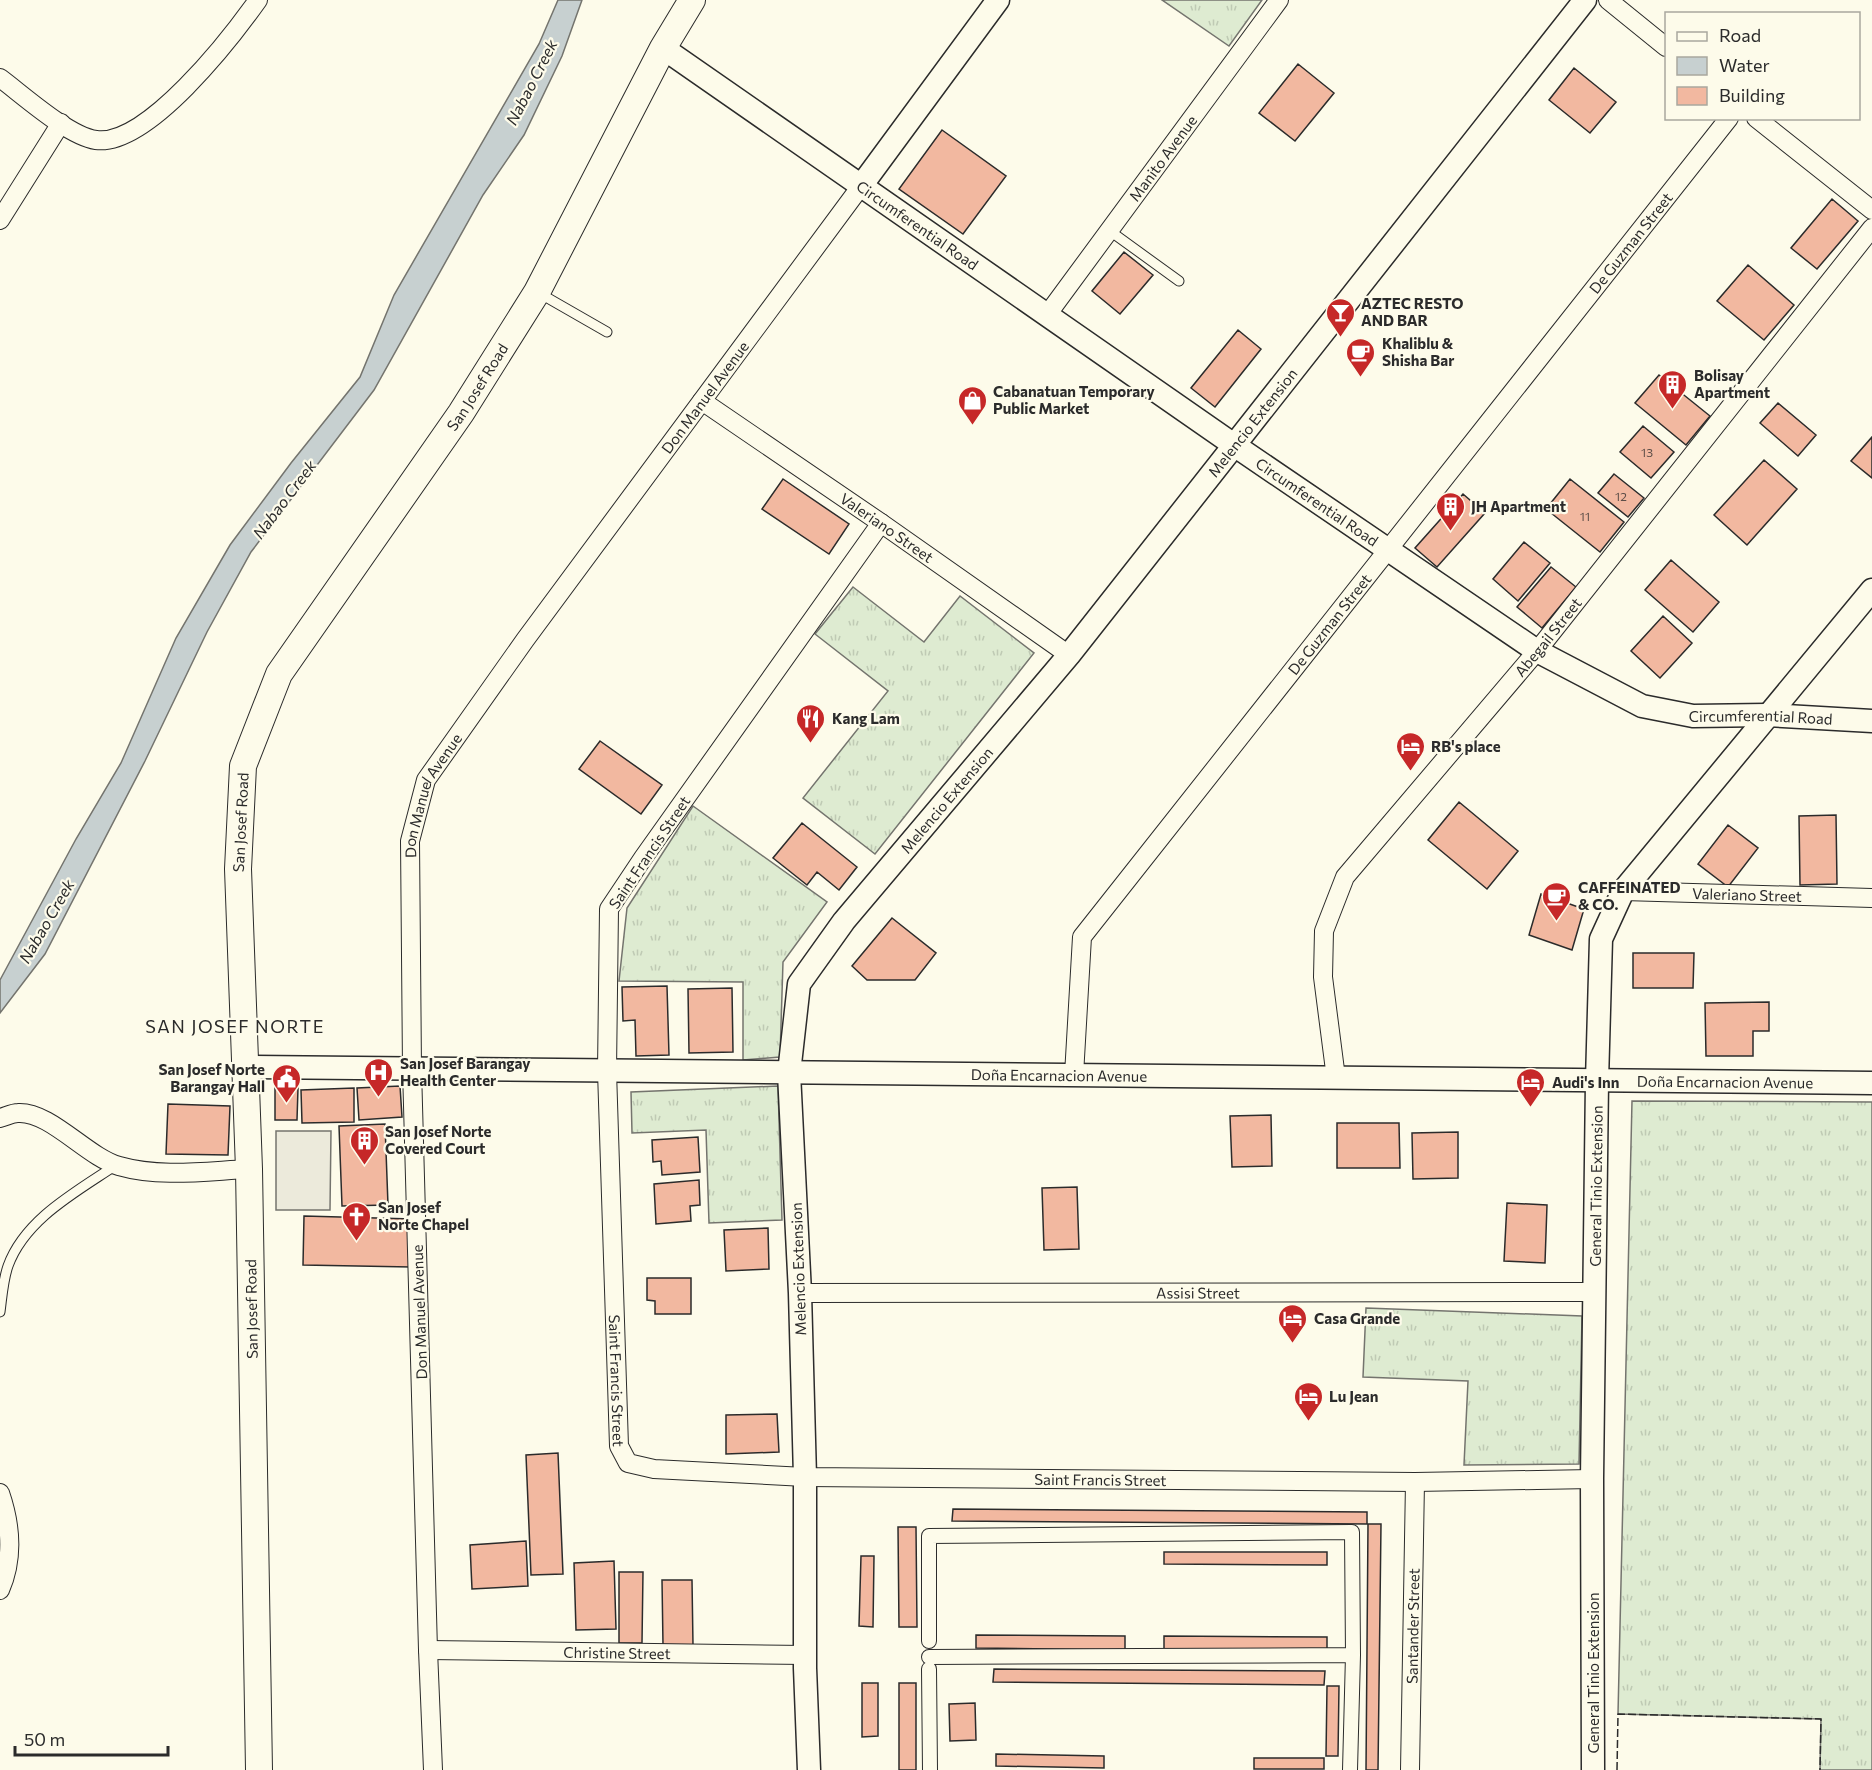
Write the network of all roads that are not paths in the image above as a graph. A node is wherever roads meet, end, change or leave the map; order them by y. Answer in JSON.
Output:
{"nodes":[{"id":1,"x":258,"y":0,"type":"edge"},
{"id":2,"x":693,"y":0,"type":"edge"},
{"id":3,"x":998,"y":0,"type":"edge"},
{"id":4,"x":1279,"y":0,"type":"edge"},
{"id":5,"x":1585,"y":0,"type":"edge"},
{"id":6,"x":1608,"y":0,"type":"edge"},
{"id":7,"x":1665,"y":46,"type":"edge"},
{"id":8,"x":663,"y":48,"type":"junction"},
{"id":9,"x":0,"y":78,"type":"edge"},
{"id":10,"x":1727,"y":120,"type":"edge"},
{"id":11,"x":1759,"y":120,"type":"edge"},
{"id":12,"x":61,"y":123,"type":"junction"},
{"id":13,"x":861,"y":186,"type":"junction"},
{"id":14,"x":1872,"y":210,"type":"edge"},
{"id":15,"x":0,"y":220,"type":"edge"},
{"id":16,"x":1872,"y":228,"type":"edge"},
{"id":17,"x":1110,"y":231,"type":"junction"},
{"id":18,"x":1179,"y":281,"type":"dead end"},
{"id":19,"x":537,"y":292,"type":"junction"},
{"id":20,"x":1047,"y":315,"type":"junction"},
{"id":21,"x":607,"y":332,"type":"dead end"},
{"id":22,"x":702,"y":401,"type":"junction"},
{"id":23,"x":1234,"y":445,"type":"junction"},
{"id":24,"x":881,"y":523,"type":"junction"},
{"id":25,"x":1387,"y":550,"type":"junction"},
{"id":26,"x":1872,"y":590,"type":"edge"},
{"id":27,"x":1537,"y":651,"type":"junction"},
{"id":28,"x":1069,"y":655,"type":"junction"},
{"id":29,"x":1767,"y":715,"type":"junction"},
{"id":30,"x":1872,"y":721,"type":"edge"},
{"id":31,"x":1623,"y":891,"type":"junction"},
{"id":32,"x":1872,"y":898,"type":"edge"},
{"id":33,"x":246,"y":1067,"type":"junction"},
{"id":34,"x":412,"y":1069,"type":"junction"},
{"id":35,"x":607,"y":1071,"type":"junction"},
{"id":36,"x":789,"y":1073,"type":"junction"},
{"id":37,"x":1074,"y":1075,"type":"junction"},
{"id":38,"x":1336,"y":1078,"type":"junction"},
{"id":39,"x":1597,"y":1081,"type":"junction"},
{"id":40,"x":1872,"y":1083,"type":"edge"},
{"id":41,"x":0,"y":1118,"type":"edge"},
{"id":42,"x":116,"y":1166,"type":"junction"},
{"id":43,"x":249,"y":1169,"type":"junction"},
{"id":44,"x":1594,"y":1292,"type":"junction"},
{"id":45,"x":800,"y":1293,"type":"junction"},
{"id":46,"x":0,"y":1312,"type":"edge"},
{"id":47,"x":805,"y":1477,"type":"junction"},
{"id":48,"x":1592,"y":1479,"type":"junction"},
{"id":49,"x":1415,"y":1482,"type":"junction"},
{"id":50,"x":0,"y":1492,"type":"edge"},
{"id":51,"x":0,"y":1590,"type":"edge"},
{"id":52,"x":929,"y":1641,"type":"dead end"},
{"id":53,"x":428,"y":1650,"type":"junction"},
{"id":54,"x":1353,"y":1654,"type":"junction"},
{"id":55,"x":806,"y":1655,"type":"junction"},
{"id":56,"x":259,"y":1770,"type":"edge"},
{"id":57,"x":434,"y":1770,"type":"edge"},
{"id":58,"x":809,"y":1770,"type":"edge"},
{"id":59,"x":930,"y":1770,"type":"edge"},
{"id":60,"x":1350,"y":1770,"type":"edge"},
{"id":61,"x":1410,"y":1770,"type":"edge"},
{"id":62,"x":1593,"y":1770,"type":"edge"}],
"edges":[{"from":1,"to":12,"type":"street"},
{"from":2,"to":8,"type":"main road","name":"San Josef Road"},
{"from":3,"to":13,"type":"street","name":"Don Manuel Avenue"},
{"from":4,"to":17,"type":"street","name":"Manito Avenue"},
{"from":5,"to":23,"type":"street","name":"Melencio Extension"},
{"from":6,"to":7,"type":"street"},
{"from":8,"to":13,"type":"street","name":"Circumferential Road"},
{"from":8,"to":19,"type":"main road","name":"San Josef Road"},
{"from":9,"to":12,"type":"street"},
{"from":10,"to":25,"type":"street","name":"De Guzman Street"},
{"from":11,"to":14,"type":"street"},
{"from":12,"to":15,"type":"street"},
{"from":13,"to":20,"type":"street","name":"Circumferential Road"},
{"from":13,"to":22,"type":"street","name":"Don Manuel Avenue"},
{"from":16,"to":27,"type":"street","name":"Abegail Street"},
{"from":17,"to":18,"type":"lane"},
{"from":17,"to":20,"type":"street","name":"Manito Avenue"},
{"from":19,"to":21,"type":"lane"},
{"from":19,"to":33,"type":"main road","name":"San Josef Road"},
{"from":20,"to":23,"type":"street","name":"Circumferential Road"},
{"from":22,"to":24,"type":"street","name":"Valeriano Street"},
{"from":22,"to":34,"type":"street","name":"Don Manuel Avenue"},
{"from":23,"to":25,"type":"street","name":"Circumferential Road"},
{"from":23,"to":28,"type":"street","name":"Melencio Extension"},
{"from":24,"to":28,"type":"street","name":"Valeriano Street"},
{"from":24,"to":35,"type":"street","name":"Saint Francis Street"},
{"from":25,"to":27,"type":"street","name":"Circumferential Road"},
{"from":25,"to":37,"type":"street","name":"De Guzman Street"},
{"from":26,"to":29,"type":"street","name":"General Tinio Extension"},
{"from":27,"to":29,"type":"street","name":"Circumferential Road"},
{"from":27,"to":38,"type":"street","name":"Abegail Street"},
{"from":28,"to":36,"type":"street","name":"Melencio Extension"},
{"from":29,"to":30,"type":"street","name":"Circumferential Road"},
{"from":29,"to":31,"type":"street","name":"General Tinio Extension"},
{"from":31,"to":32,"type":"street","name":"Valeriano Street"},
{"from":31,"to":39,"type":"street","name":"General Tinio Extension"},
{"from":33,"to":34,"type":"street","name":"Doña Encarnacion Avenue"},
{"from":33,"to":43,"type":"main road","name":"San Josef Road"},
{"from":34,"to":35,"type":"street","name":"Doña Encarnacion Avenue"},
{"from":34,"to":53,"type":"street","name":"Don Manuel Avenue"},
{"from":35,"to":36,"type":"street","name":"Doña Encarnacion Avenue"},
{"from":35,"to":47,"type":"street","name":"Saint Francis Street"},
{"from":36,"to":37,"type":"street","name":"Doña Encarnacion Avenue"},
{"from":36,"to":45,"type":"street","name":"Melencio Extension"},
{"from":37,"to":38,"type":"street","name":"Doña Encarnacion Avenue"},
{"from":38,"to":39,"type":"street","name":"Doña Encarnacion Avenue"},
{"from":39,"to":40,"type":"street","name":"Doña Encarnacion Avenue"},
{"from":39,"to":44,"type":"street","name":"General Tinio Extension"},
{"from":41,"to":42,"type":"street"},
{"from":42,"to":43,"type":"street"},
{"from":42,"to":46,"type":"lane"},
{"from":43,"to":56,"type":"main road","name":"San Josef Road"},
{"from":44,"to":45,"type":"street","name":"Assisi Street"},
{"from":44,"to":48,"type":"street","name":"General Tinio Extension"},
{"from":45,"to":47,"type":"street","name":"Melencio Extension"},
{"from":47,"to":49,"type":"street","name":"Saint Francis Street"},
{"from":47,"to":55,"type":"street","name":"Melencio Extension"},
{"from":48,"to":49,"type":"street","name":"Saint Francis Street"},
{"from":48,"to":62,"type":"street","name":"General Tinio Extension"},
{"from":49,"to":61,"type":"street","name":"Santander Street"},
{"from":50,"to":51,"type":"street"},
{"from":52,"to":54,"type":"street"},
{"from":53,"to":55,"type":"street","name":"Christine Street"},
{"from":53,"to":57,"type":"street","name":"Don Manuel Avenue"},
{"from":54,"to":59,"type":"street"},
{"from":54,"to":60,"type":"street"},
{"from":55,"to":58,"type":"street","name":"Melencio Extension"}]}
